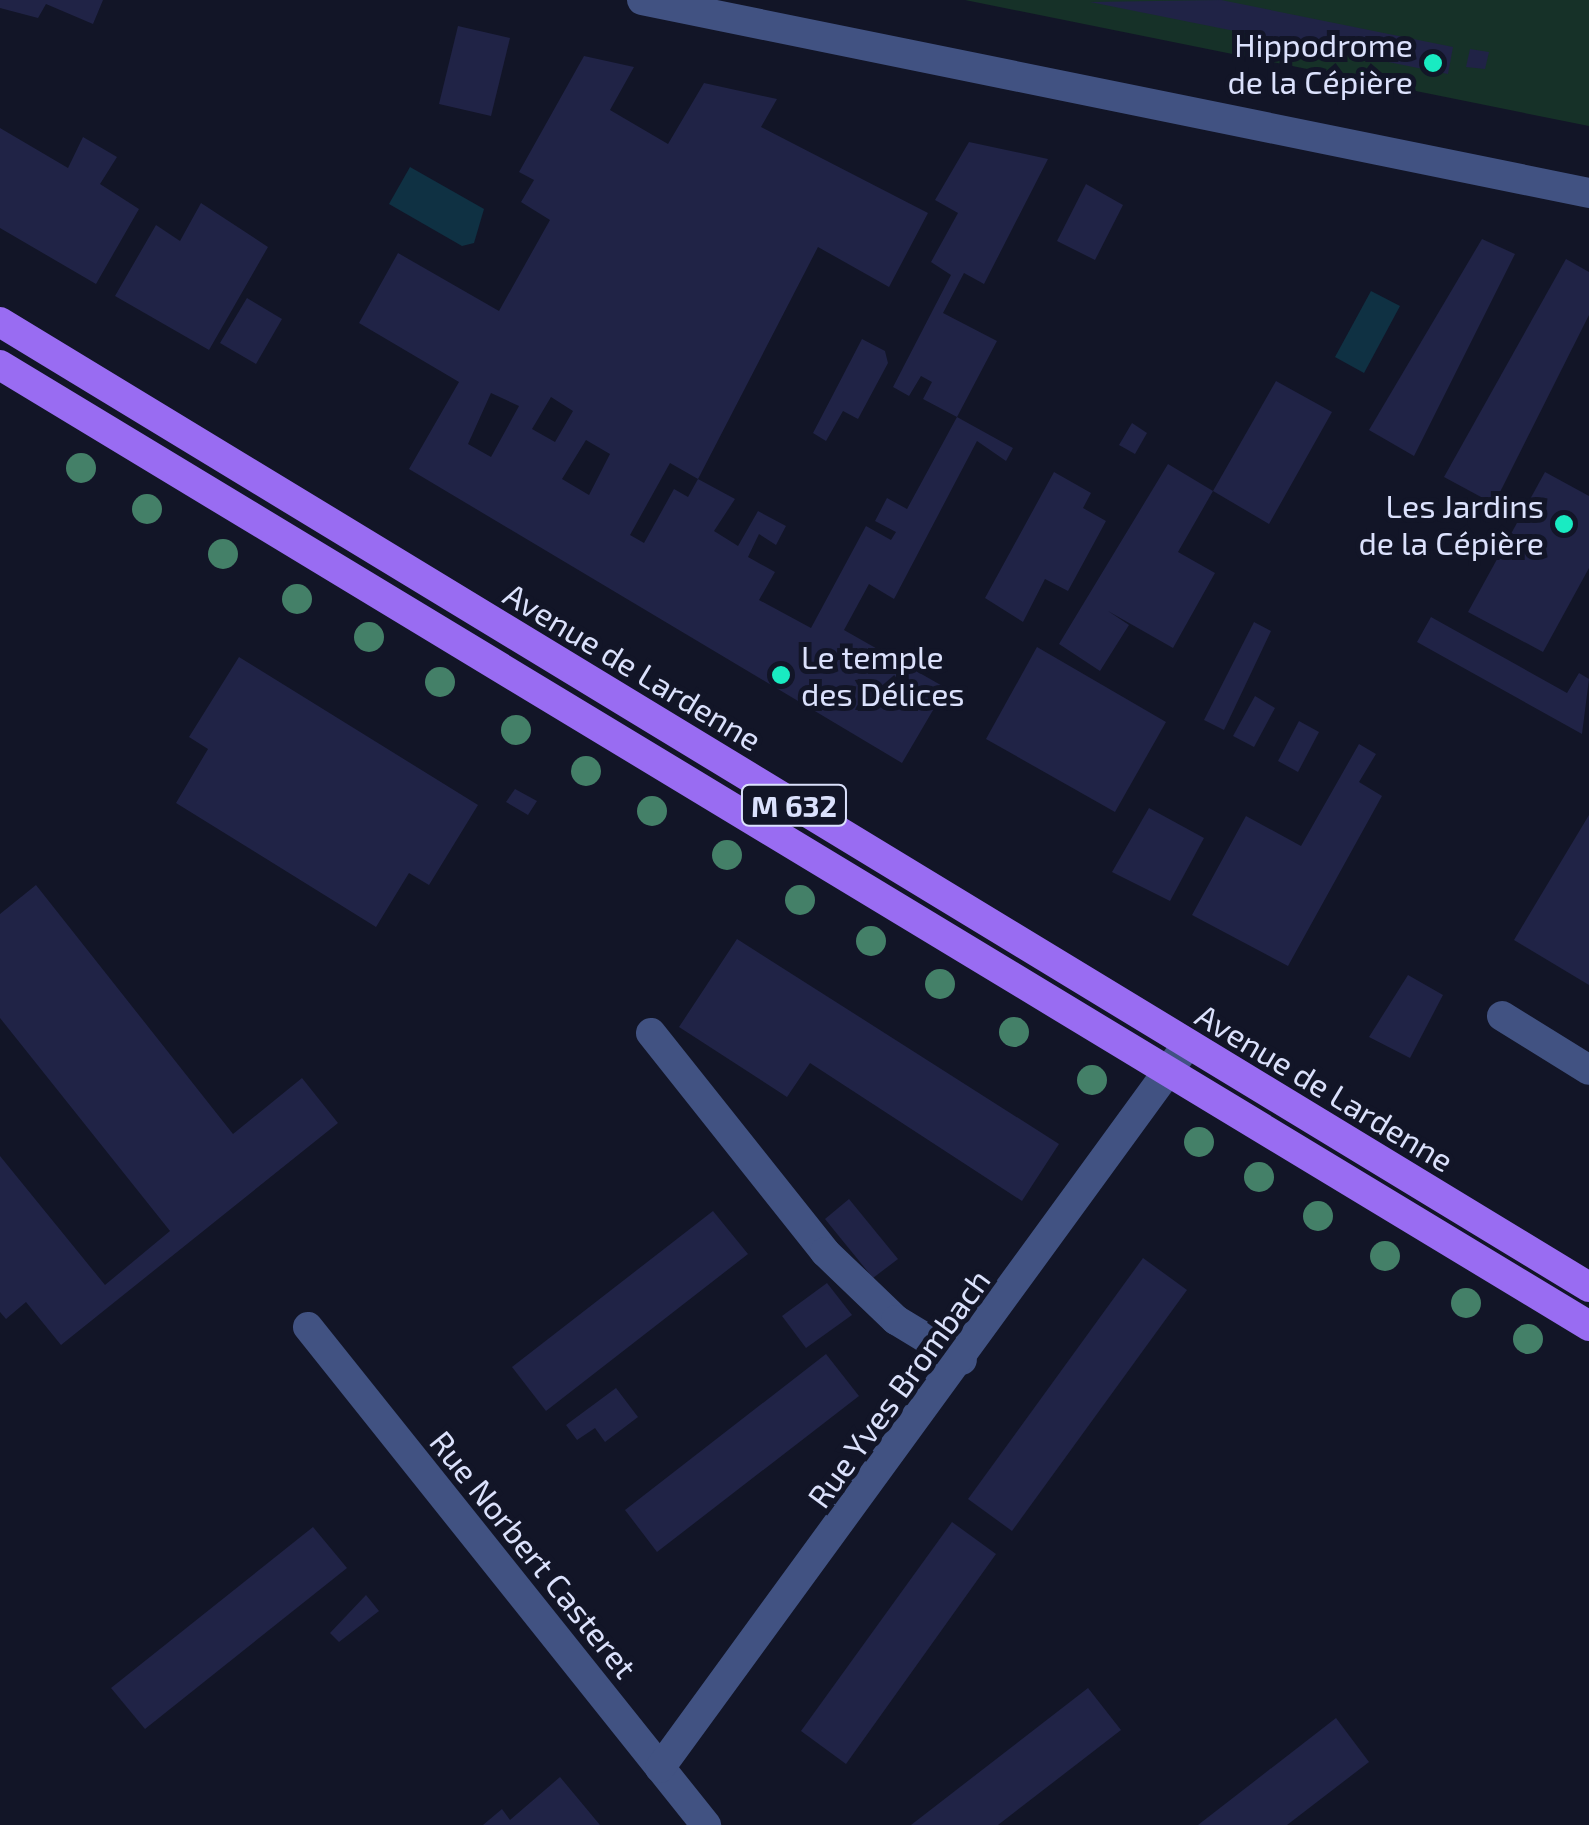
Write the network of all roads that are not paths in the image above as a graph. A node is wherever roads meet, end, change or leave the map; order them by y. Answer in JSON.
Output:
{"nodes":[{"id":1,"x":642,"y":0,"type":"edge"},
{"id":2,"x":1589,"y":193,"type":"edge"},
{"id":3,"x":0,"y":322,"type":"edge"},
{"id":4,"x":0,"y":365,"type":"edge"},
{"id":5,"x":1502,"y":1016,"type":"dead end"},
{"id":6,"x":652,"y":1033,"type":"dead end"},
{"id":7,"x":1187,"y":1046,"type":"junction"},
{"id":8,"x":1589,"y":1070,"type":"edge"},
{"id":9,"x":1170,"y":1075,"type":"junction"},
{"id":10,"x":1589,"y":1287,"type":"edge"},
{"id":11,"x":1589,"y":1326,"type":"edge"},
{"id":12,"x":308,"y":1327,"type":"dead end"},
{"id":13,"x":962,"y":1360,"type":"junction"},
{"id":14,"x":660,"y":1768,"type":"junction"},
{"id":15,"x":706,"y":1825,"type":"edge"}],
"edges":[{"from":1,"to":2,"type":"street"},
{"from":3,"to":7,"type":"main road","name":"Avenue de Lardenne","number":"M 632"},
{"from":4,"to":9,"type":"main road","name":"Avenue de Lardenne","number":"M 632"},
{"from":5,"to":8,"type":"street"},
{"from":6,"to":13,"type":"street"},
{"from":7,"to":9,"type":"street","name":"Rue Yves Brombach"},
{"from":7,"to":10,"type":"main road","name":"Avenue de Lardenne","number":"M 632"},
{"from":9,"to":11,"type":"main road","name":"Avenue de Lardenne","number":"M 632"},
{"from":9,"to":13,"type":"street","name":"Rue Yves Brombach"},
{"from":12,"to":14,"type":"street","name":"Rue Norbert Casteret"},
{"from":13,"to":14,"type":"street","name":"Rue Yves Brombach"},
{"from":14,"to":15,"type":"street","name":"Rue Norbert Casteret"}]}
